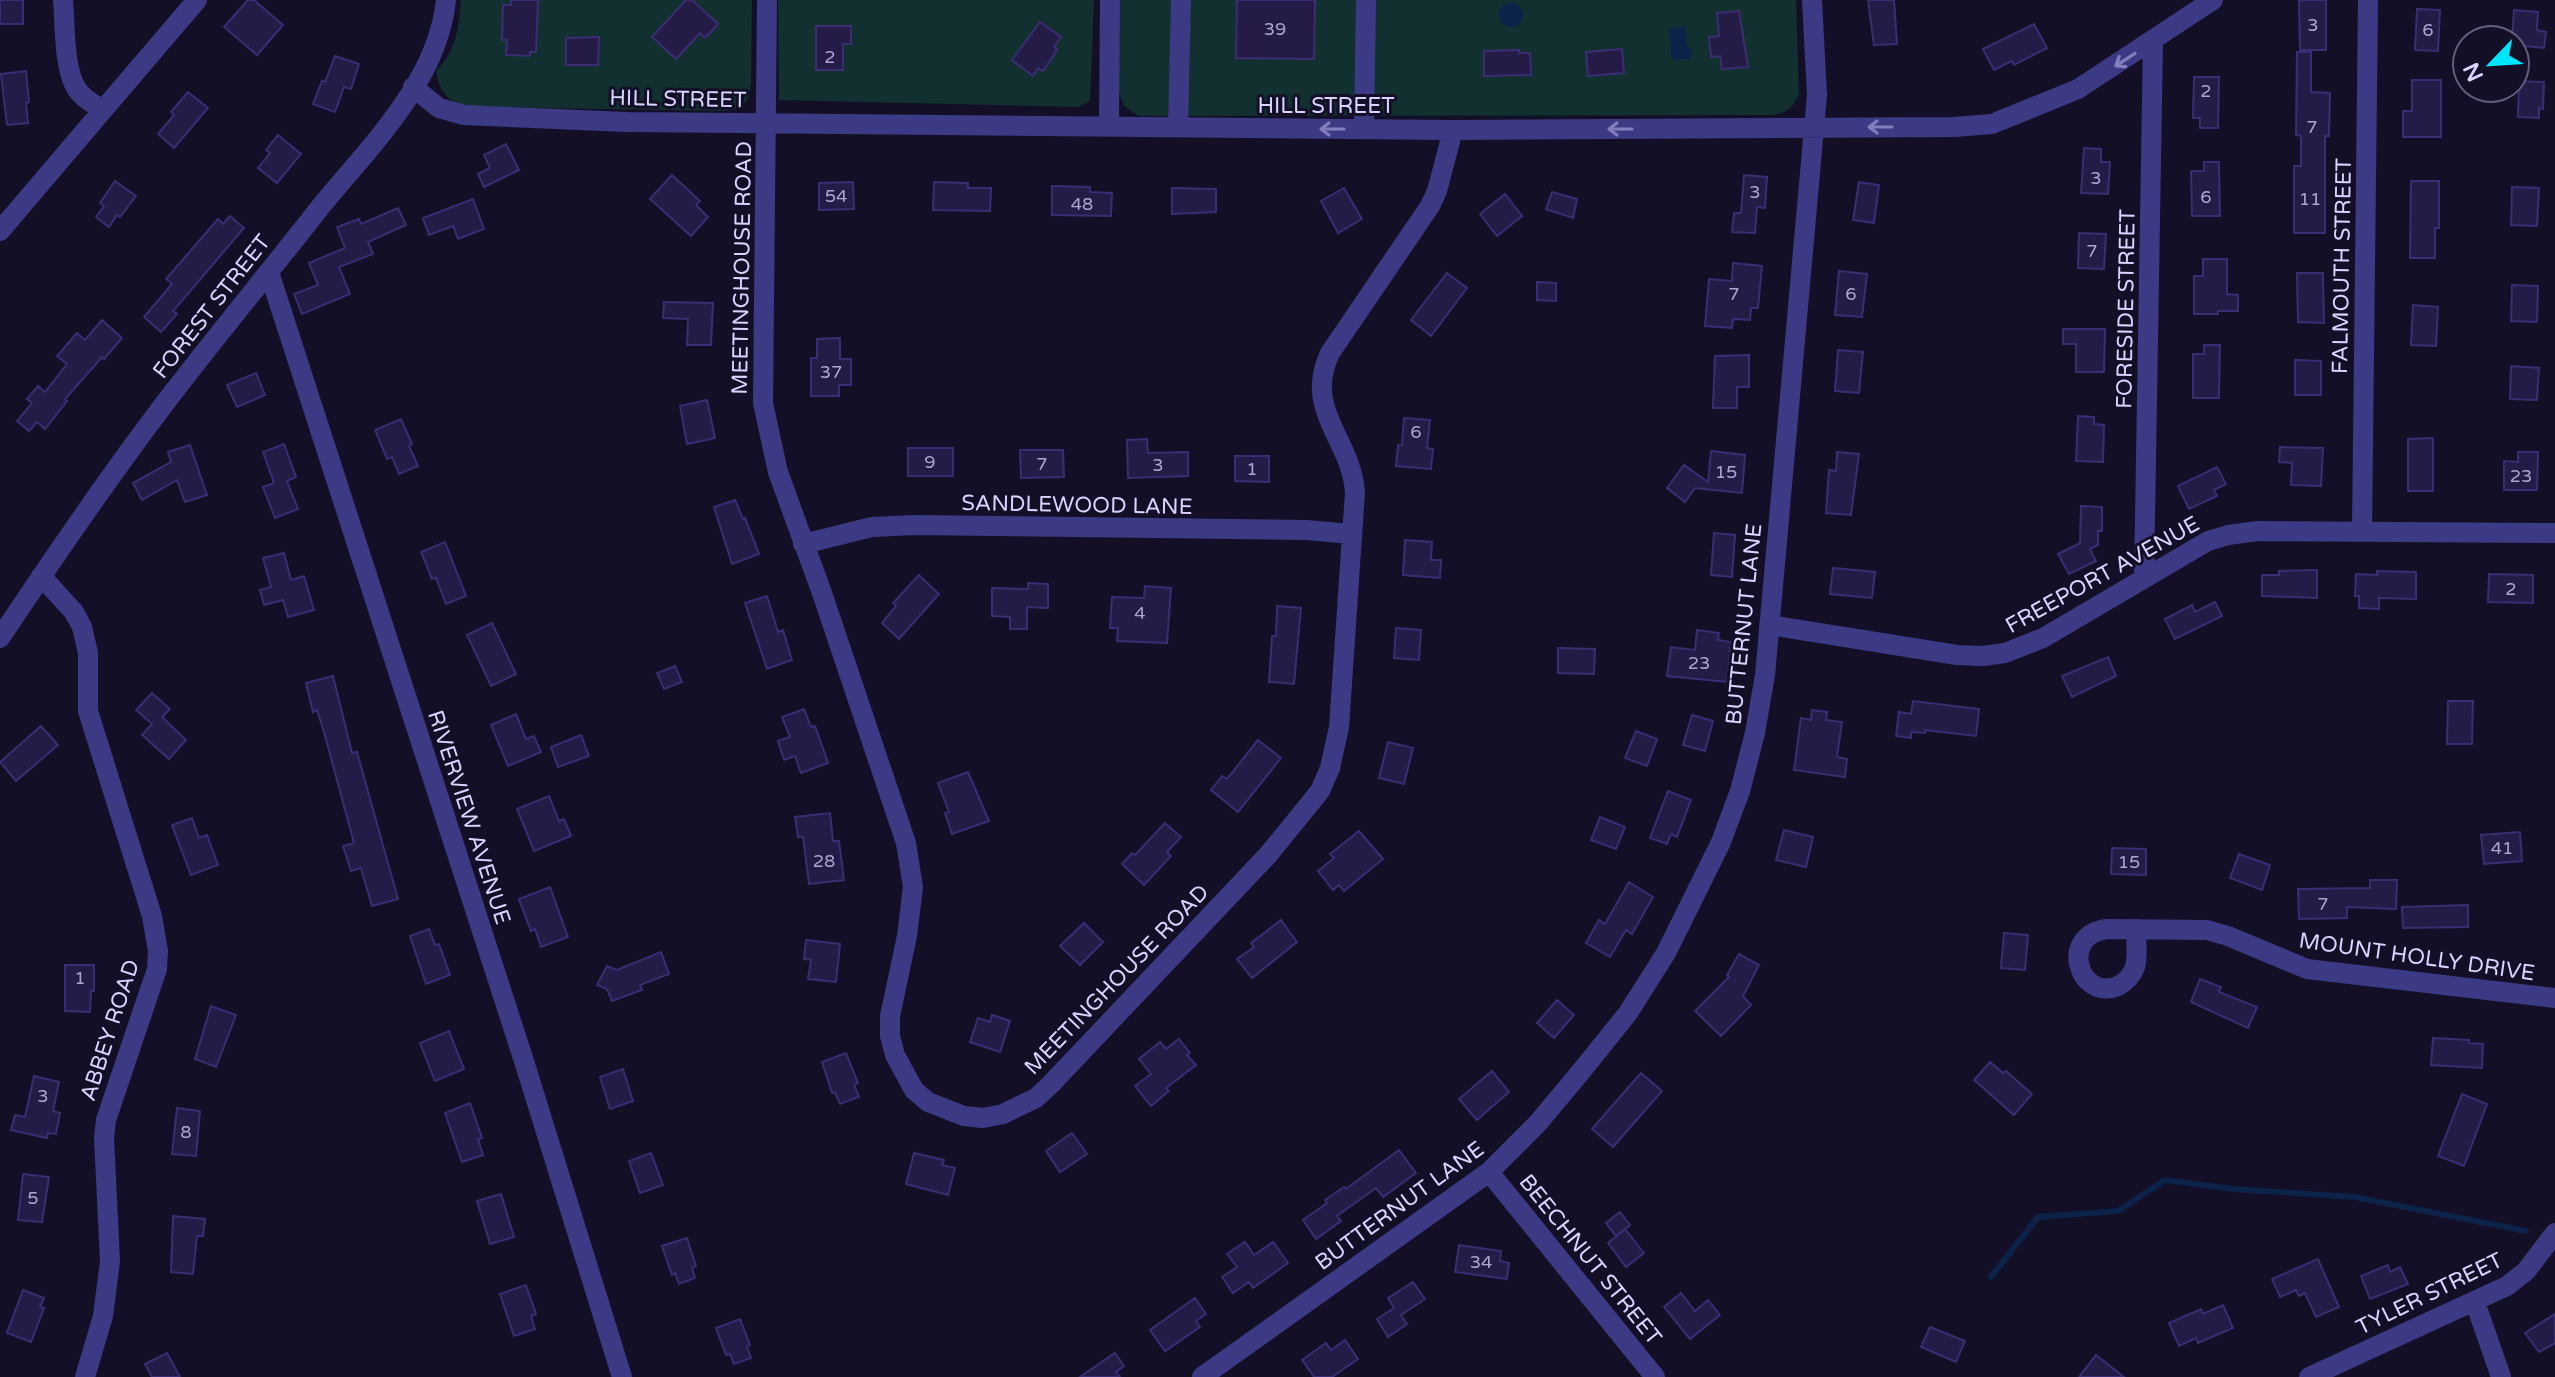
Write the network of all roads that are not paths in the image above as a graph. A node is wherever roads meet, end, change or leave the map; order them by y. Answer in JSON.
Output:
{"nodes":[{"id":1,"x":63,"y":0,"type":"edge"},
{"id":2,"x":197,"y":0,"type":"edge"},
{"id":3,"x":446,"y":0,"type":"edge"},
{"id":4,"x":767,"y":0,"type":"edge"},
{"id":5,"x":1110,"y":0,"type":"edge"},
{"id":6,"x":1181,"y":0,"type":"edge"},
{"id":7,"x":1366,"y":0,"type":"edge"},
{"id":8,"x":1812,"y":0,"type":"edge"},
{"id":9,"x":2213,"y":0,"type":"edge"},
{"id":10,"x":2368,"y":0,"type":"edge"},
{"id":11,"x":2153,"y":41,"type":"junction"},
{"id":12,"x":413,"y":87,"type":"junction"},
{"id":13,"x":103,"y":110,"type":"junction"},
{"id":14,"x":767,"y":124,"type":"junction"},
{"id":15,"x":1109,"y":127,"type":"junction"},
{"id":16,"x":1178,"y":128,"type":"junction"},
{"id":17,"x":1814,"y":128,"type":"junction"},
{"id":18,"x":1364,"y":129,"type":"junction"},
{"id":19,"x":1453,"y":130,"type":"junction"},
{"id":20,"x":0,"y":231,"type":"edge"},
{"id":21,"x":269,"y":272,"type":"junction"},
{"id":22,"x":2362,"y":532,"type":"junction"},
{"id":23,"x":2555,"y":533,"type":"edge"},
{"id":24,"x":1352,"y":534,"type":"junction"},
{"id":25,"x":803,"y":544,"type":"junction"},
{"id":26,"x":41,"y":576,"type":"junction"},
{"id":27,"x":2144,"y":578,"type":"junction"},
{"id":28,"x":1769,"y":625,"type":"junction"},
{"id":29,"x":0,"y":638,"type":"edge"},
{"id":30,"x":2136,"y":929,"type":"dead end"},
{"id":31,"x":2555,"y":998,"type":"edge"},
{"id":32,"x":1489,"y":1172,"type":"junction"},
{"id":33,"x":2555,"y":1233,"type":"edge"},
{"id":34,"x":2475,"y":1302,"type":"junction"},
{"id":35,"x":85,"y":1377,"type":"edge"},
{"id":36,"x":622,"y":1377,"type":"edge"},
{"id":37,"x":1202,"y":1377,"type":"edge"},
{"id":38,"x":1655,"y":1377,"type":"edge"},
{"id":39,"x":2309,"y":1377,"type":"edge"},
{"id":40,"x":2501,"y":1377,"type":"edge"}],
"edges":[{"from":1,"to":13,"type":"street"},
{"from":2,"to":13,"type":"street"},
{"from":3,"to":12,"type":"street","name":"FOREST STREET"},
{"from":4,"to":14,"type":"street","name":"MEETINGHOUSE ROAD"},
{"from":5,"to":15,"type":"street"},
{"from":6,"to":16,"type":"street"},
{"from":7,"to":18,"type":"street"},
{"from":8,"to":17,"type":"street","name":"BUTTERNUT LANE"},
{"from":9,"to":11,"type":"street","name":"HILL STREET"},
{"from":10,"to":22,"type":"street","name":"FALMOUTH STREET"},
{"from":11,"to":17,"type":"street","name":"HILL STREET","one_way":true},
{"from":11,"to":27,"type":"street","name":"FORESIDE STREET"},
{"from":12,"to":14,"type":"street","name":"HILL STREET"},
{"from":12,"to":21,"type":"street","name":"FOREST STREET"},
{"from":13,"to":20,"type":"street"},
{"from":14,"to":15,"type":"street","name":"HILL STREET"},
{"from":14,"to":25,"type":"street","name":"MEETINGHOUSE ROAD"},
{"from":15,"to":16,"type":"street","name":"HILL STREET"},
{"from":18,"to":16,"type":"street","name":"HILL STREET","one_way":true},
{"from":17,"to":19,"type":"street","name":"HILL STREET","one_way":true},
{"from":17,"to":28,"type":"street","name":"BUTTERNUT LANE"},
{"from":18,"to":19,"type":"street","name":"HILL STREET"},
{"from":19,"to":24,"type":"street","name":"MEETINGHOUSE ROAD"},
{"from":21,"to":26,"type":"street","name":"FOREST STREET"},
{"from":21,"to":36,"type":"street","name":"RIVERVIEW AVENUE"},
{"from":22,"to":23,"type":"street","name":"FREEPORT AVENUE"},
{"from":22,"to":27,"type":"street","name":"FREEPORT AVENUE"},
{"from":24,"to":25,"type":"street","name":"SANDLEWOOD LANE"},
{"from":24,"to":25,"type":"street","name":"MEETINGHOUSE ROAD"},
{"from":26,"to":29,"type":"street","name":"FOREST STREET"},
{"from":26,"to":35,"type":"street","name":"ABBEY ROAD"},
{"from":27,"to":28,"type":"street","name":"FREEPORT AVENUE"},
{"from":28,"to":32,"type":"street","name":"BUTTERNUT LANE"},
{"from":30,"to":31,"type":"street","name":"MOUNT HOLLY DRIVE"},
{"from":32,"to":37,"type":"street","name":"BUTTERNUT LANE"},
{"from":32,"to":38,"type":"street","name":"BEECHNUT STREET"},
{"from":33,"to":34,"type":"street","name":"TYLER STREET"},
{"from":34,"to":39,"type":"street","name":"TYLER STREET"},
{"from":34,"to":40,"type":"street"}]}
